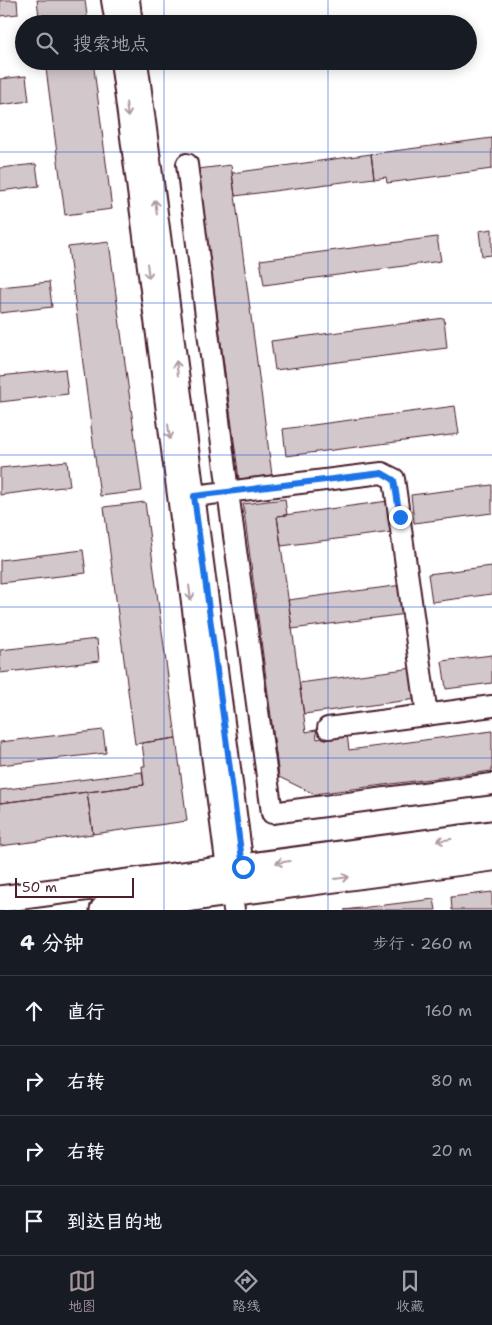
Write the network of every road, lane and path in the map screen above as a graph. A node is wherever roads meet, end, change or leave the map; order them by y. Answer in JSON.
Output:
{"nodes":[{"id":1,"x":112,"y":0,"type":"edge"},
{"id":2,"x":129,"y":0,"type":"edge"},
{"id":3,"x":114,"y":15,"type":"edge"},
{"id":4,"x":131,"y":15,"type":"edge"},
{"id":5,"x":121,"y":70,"type":"edge"},
{"id":6,"x":138,"y":70,"type":"edge"},
{"id":7,"x":188,"y":164,"type":"dead end"},
{"id":8,"x":228,"y":492,"type":"junction"},
{"id":9,"x":194,"y":496,"type":"junction"},
{"id":10,"x":492,"y":706,"type":"edge"},
{"id":11,"x":427,"y":715,"type":"junction"},
{"id":12,"x":328,"y":728,"type":"dead end"},
{"id":13,"x":492,"y":784,"type":"edge"},
{"id":14,"x":492,"y":834,"type":"edge"},
{"id":15,"x":492,"y":858,"type":"edge"},
{"id":16,"x":235,"y":868,"type":"junction"},
{"id":17,"x":0,"y":899,"type":"edge"},
{"id":18,"x":233,"y":901,"type":"edge"},
{"id":19,"x":102,"y":910,"type":"edge"}],
"edges":[{"from":1,"to":3,"type":"street"},
{"from":2,"to":4,"type":"street"},
{"from":5,"to":16,"type":"street","one_way":true},
{"from":9,"to":6,"type":"street","one_way":true},
{"from":7,"to":8,"type":"street"},
{"from":8,"to":9,"type":"street"},
{"from":8,"to":11,"type":"street"},
{"from":8,"to":13,"type":"street"},
{"from":9,"to":16,"type":"street"},
{"from":10,"to":11,"type":"street"},
{"from":11,"to":12,"type":"street"},
{"from":14,"to":16,"type":"main road","one_way":true},
{"from":18,"to":15,"type":"main road","one_way":true},
{"from":16,"to":17,"type":"main road"},
{"from":18,"to":19,"type":"main road"}]}
